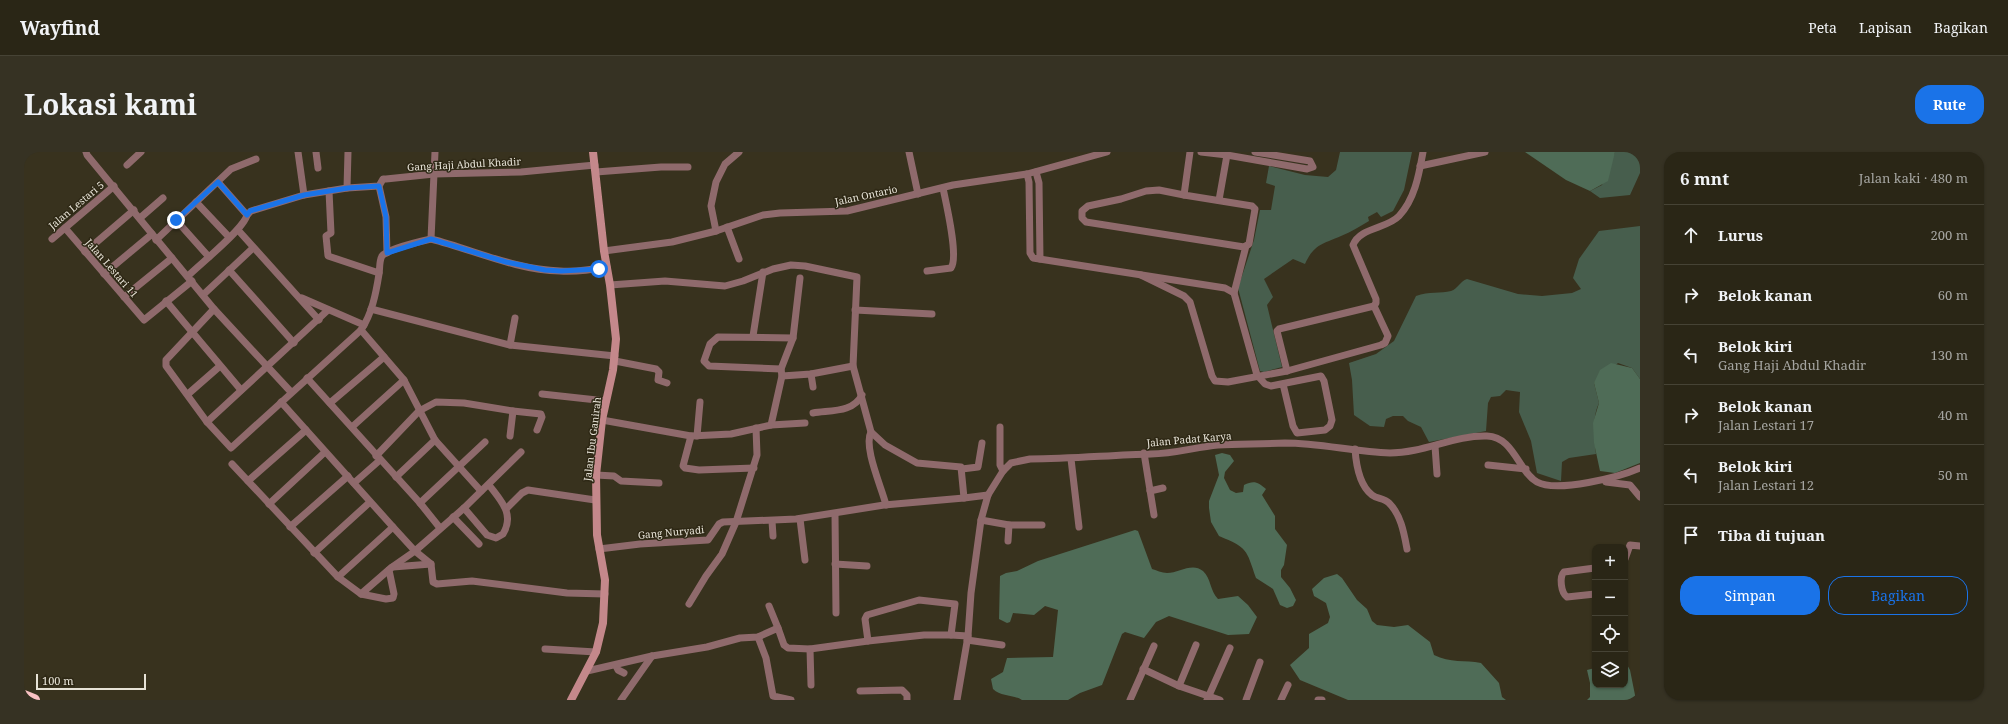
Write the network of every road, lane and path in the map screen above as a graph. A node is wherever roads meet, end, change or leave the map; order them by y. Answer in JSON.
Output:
{"nodes":[{"id":1,"x":86,"y":152,"type":"edge"},
{"id":2,"x":141,"y":152,"type":"edge"},
{"id":3,"x":298,"y":152,"type":"edge"},
{"id":4,"x":316,"y":152,"type":"edge"},
{"id":5,"x":348,"y":152,"type":"edge"},
{"id":6,"x":435,"y":152,"type":"edge"},
{"id":7,"x":593,"y":152,"type":"edge"},
{"id":8,"x":739,"y":152,"type":"edge"},
{"id":9,"x":909,"y":152,"type":"edge"},
{"id":10,"x":1107,"y":152,"type":"edge"},
{"id":11,"x":1190,"y":152,"type":"edge"},
{"id":12,"x":1201,"y":152,"type":"edge"},
{"id":13,"x":1255,"y":152,"type":"edge"},
{"id":14,"x":1423,"y":152,"type":"edge"},
{"id":15,"x":1486,"y":152,"type":"edge"},
{"id":16,"x":1227,"y":153,"type":"edge"},
{"id":17,"x":256,"y":159,"type":"dead end"},
{"id":18,"x":127,"y":164,"type":"dead end"},
{"id":19,"x":1420,"y":166,"type":"junction"},
{"id":20,"x":688,"y":167,"type":"dead end"},
{"id":21,"x":318,"y":168,"type":"dead end"},
{"id":22,"x":595,"y":169,"type":"junction"},
{"id":23,"x":1036,"y":172,"type":"junction"},
{"id":24,"x":434,"y":174,"type":"junction"},
{"id":25,"x":1027,"y":174,"type":"junction"},
{"id":26,"x":218,"y":182,"type":"junction"},
{"id":27,"x":114,"y":186,"type":"junction"},
{"id":28,"x":379,"y":186,"type":"junction"},
{"id":29,"x":348,"y":188,"type":"junction"},
{"id":30,"x":943,"y":188,"type":"junction"},
{"id":31,"x":329,"y":191,"type":"junction"},
{"id":32,"x":918,"y":194,"type":"junction"},
{"id":33,"x":304,"y":195,"type":"junction"},
{"id":34,"x":1184,"y":195,"type":"junction"},
{"id":35,"x":163,"y":198,"type":"dead end"},
{"id":36,"x":1219,"y":200,"type":"junction"},
{"id":37,"x":196,"y":202,"type":"junction"},
{"id":38,"x":134,"y":210,"type":"junction"},
{"id":39,"x":247,"y":215,"type":"junction"},
{"id":40,"x":140,"y":218,"type":"junction"},
{"id":41,"x":176,"y":220,"type":"junction"},
{"id":42,"x":727,"y":226,"type":"junction"},
{"id":43,"x":65,"y":228,"type":"junction"},
{"id":44,"x":238,"y":230,"type":"junction"},
{"id":45,"x":716,"y":231,"type":"junction"},
{"id":46,"x":154,"y":237,"type":"junction"},
{"id":47,"x":229,"y":237,"type":"junction"},
{"id":48,"x":52,"y":239,"type":"dead end"},
{"id":49,"x":431,"y":239,"type":"junction"},
{"id":50,"x":1246,"y":246,"type":"junction"},
{"id":51,"x":253,"y":248,"type":"junction"},
{"id":52,"x":604,"y":251,"type":"junction"},
{"id":53,"x":85,"y":252,"type":"junction"},
{"id":54,"x":387,"y":253,"type":"junction"},
{"id":55,"x":209,"y":256,"type":"junction"},
{"id":56,"x":172,"y":258,"type":"junction"},
{"id":57,"x":739,"y":259,"type":"dead end"},
{"id":58,"x":1040,"y":259,"type":"junction"},
{"id":59,"x":606,"y":268,"type":"junction"},
{"id":60,"x":229,"y":270,"type":"junction"},
{"id":61,"x":927,"y":271,"type":"dead end"},
{"id":62,"x":763,"y":272,"type":"junction"},
{"id":63,"x":379,"y":273,"type":"junction"},
{"id":64,"x":104,"y":274,"type":"junction"},
{"id":65,"x":1141,"y":275,"type":"junction"},
{"id":66,"x":190,"y":278,"type":"junction"},
{"id":67,"x":800,"y":278,"type":"dead end"},
{"id":68,"x":610,"y":285,"type":"junction"},
{"id":69,"x":1234,"y":293,"type":"junction"},
{"id":70,"x":204,"y":294,"type":"junction"},
{"id":71,"x":124,"y":297,"type":"junction"},
{"id":72,"x":300,"y":297,"type":"junction"},
{"id":73,"x":166,"y":301,"type":"junction"},
{"id":74,"x":1374,"y":306,"type":"junction"},
{"id":75,"x":214,"y":309,"type":"junction"},
{"id":76,"x":371,"y":309,"type":"junction"},
{"id":77,"x":328,"y":310,"type":"junction"},
{"id":78,"x":855,"y":310,"type":"junction"},
{"id":79,"x":932,"y":314,"type":"dead end"},
{"id":80,"x":515,"y":318,"type":"dead end"},
{"id":81,"x":318,"y":320,"type":"junction"},
{"id":82,"x":363,"y":327,"type":"junction"},
{"id":83,"x":193,"y":333,"type":"junction"},
{"id":84,"x":753,"y":336,"type":"junction"},
{"id":85,"x":792,"y":338,"type":"junction"},
{"id":86,"x":294,"y":342,"type":"junction"},
{"id":87,"x":510,"y":345,"type":"junction"},
{"id":88,"x":384,"y":357,"type":"junction"},
{"id":89,"x":615,"y":358,"type":"junction"},
{"id":90,"x":220,"y":366,"type":"junction"},
{"id":91,"x":853,"y":366,"type":"junction"},
{"id":92,"x":267,"y":367,"type":"junction"},
{"id":93,"x":1287,"y":371,"type":"junction"},
{"id":94,"x":781,"y":373,"type":"junction"},
{"id":95,"x":812,"y":374,"type":"junction"},
{"id":96,"x":1257,"y":375,"type":"junction"},
{"id":97,"x":307,"y":378,"type":"junction"},
{"id":98,"x":404,"y":380,"type":"junction"},
{"id":99,"x":667,"y":383,"type":"dead end"},
{"id":100,"x":1284,"y":384,"type":"junction"},
{"id":101,"x":813,"y":388,"type":"dead end"},
{"id":102,"x":242,"y":390,"type":"junction"},
{"id":103,"x":291,"y":392,"type":"junction"},
{"id":104,"x":188,"y":394,"type":"junction"},
{"id":105,"x":542,"y":394,"type":"dead end"},
{"id":106,"x":862,"y":395,"type":"junction"},
{"id":107,"x":281,"y":402,"type":"junction"},
{"id":108,"x":606,"y":402,"type":"junction"},
{"id":109,"x":700,"y":402,"type":"dead end"},
{"id":110,"x":330,"y":403,"type":"junction"},
{"id":111,"x":419,"y":411,"type":"junction"},
{"id":112,"x":513,"y":411,"type":"junction"},
{"id":113,"x":813,"y":413,"type":"dead end"},
{"id":114,"x":602,"y":420,"type":"junction"},
{"id":115,"x":207,"y":422,"type":"junction"},
{"id":116,"x":805,"y":423,"type":"dead end"},
{"id":117,"x":771,"y":425,"type":"junction"},
{"id":118,"x":352,"y":427,"type":"junction"},
{"id":119,"x":756,"y":428,"type":"junction"},
{"id":120,"x":1000,"y":428,"type":"dead end"},
{"id":121,"x":306,"y":430,"type":"junction"},
{"id":122,"x":538,"y":430,"type":"dead end"},
{"id":123,"x":871,"y":432,"type":"junction"},
{"id":124,"x":510,"y":436,"type":"dead end"},
{"id":125,"x":694,"y":436,"type":"junction"},
{"id":126,"x":435,"y":440,"type":"junction"},
{"id":127,"x":485,"y":442,"type":"dead end"},
{"id":128,"x":982,"y":443,"type":"dead end"},
{"id":129,"x":1435,"y":446,"type":"junction"},
{"id":130,"x":1355,"y":449,"type":"junction"},
{"id":131,"x":325,"y":452,"type":"junction"},
{"id":132,"x":521,"y":452,"type":"dead end"},
{"id":133,"x":1144,"y":453,"type":"junction"},
{"id":134,"x":378,"y":458,"type":"junction"},
{"id":135,"x":1071,"y":459,"type":"junction"},
{"id":136,"x":232,"y":464,"type":"dead end"},
{"id":137,"x":1488,"y":465,"type":"dead end"},
{"id":138,"x":459,"y":466,"type":"junction"},
{"id":139,"x":754,"y":468,"type":"junction"},
{"id":140,"x":1640,"y":468,"type":"edge"},
{"id":141,"x":962,"y":469,"type":"junction"},
{"id":142,"x":1526,"y":469,"type":"junction"},
{"id":143,"x":1003,"y":471,"type":"junction"},
{"id":144,"x":1436,"y":474,"type":"dead end"},
{"id":145,"x":596,"y":475,"type":"junction"},
{"id":146,"x":348,"y":476,"type":"junction"},
{"id":147,"x":396,"y":477,"type":"junction"},
{"id":148,"x":248,"y":481,"type":"junction"},
{"id":149,"x":1596,"y":481,"type":"junction"},
{"id":150,"x":354,"y":483,"type":"junction"},
{"id":151,"x":659,"y":483,"type":"dead end"},
{"id":152,"x":489,"y":485,"type":"junction"},
{"id":153,"x":1163,"y":488,"type":"dead end"},
{"id":154,"x":481,"y":491,"type":"junction"},
{"id":155,"x":1150,"y":491,"type":"junction"},
{"id":156,"x":988,"y":495,"type":"junction"},
{"id":157,"x":964,"y":498,"type":"junction"},
{"id":158,"x":1640,"y":498,"type":"edge"},
{"id":159,"x":596,"y":500,"type":"junction"},
{"id":160,"x":370,"y":502,"type":"junction"},
{"id":161,"x":420,"y":503,"type":"junction"},
{"id":162,"x":269,"y":504,"type":"junction"},
{"id":163,"x":886,"y":505,"type":"junction"},
{"id":164,"x":464,"y":508,"type":"junction"},
{"id":165,"x":507,"y":508,"type":"junction"},
{"id":166,"x":835,"y":514,"type":"junction"},
{"id":167,"x":1154,"y":515,"type":"dead end"},
{"id":168,"x":453,"y":517,"type":"junction"},
{"id":169,"x":800,"y":519,"type":"junction"},
{"id":170,"x":772,"y":520,"type":"junction"},
{"id":171,"x":980,"y":520,"type":"junction"},
{"id":172,"x":736,"y":522,"type":"junction"},
{"id":173,"x":1009,"y":525,"type":"junction"},
{"id":174,"x":1042,"y":525,"type":"dead end"},
{"id":175,"x":290,"y":527,"type":"junction"},
{"id":176,"x":393,"y":527,"type":"junction"},
{"id":177,"x":1079,"y":527,"type":"dead end"},
{"id":178,"x":440,"y":528,"type":"junction"},
{"id":179,"x":773,"y":536,"type":"dead end"},
{"id":180,"x":1008,"y":541,"type":"dead end"},
{"id":181,"x":479,"y":544,"type":"dead end"},
{"id":182,"x":1640,"y":546,"type":"edge"},
{"id":183,"x":599,"y":549,"type":"junction"},
{"id":184,"x":1407,"y":549,"type":"dead end"},
{"id":185,"x":415,"y":551,"type":"junction"},
{"id":186,"x":1628,"y":551,"type":"edge"},
{"id":187,"x":314,"y":553,"type":"junction"},
{"id":188,"x":805,"y":560,"type":"dead end"},
{"id":189,"x":431,"y":564,"type":"junction"},
{"id":190,"x":835,"y":564,"type":"junction"},
{"id":191,"x":867,"y":566,"type":"dead end"},
{"id":192,"x":390,"y":568,"type":"junction"},
{"id":193,"x":1592,"y":568,"type":"edge"},
{"id":194,"x":338,"y":577,"type":"junction"},
{"id":195,"x":361,"y":594,"type":"junction"},
{"id":196,"x":605,"y":594,"type":"junction"},
{"id":197,"x":1592,"y":594,"type":"edge"},
{"id":198,"x":689,"y":604,"type":"dead end"},
{"id":199,"x":956,"y":604,"type":"junction"},
{"id":200,"x":970,"y":605,"type":"junction"},
{"id":201,"x":769,"y":606,"type":"dead end"},
{"id":202,"x":836,"y":613,"type":"dead end"},
{"id":203,"x":778,"y":628,"type":"junction"},
{"id":204,"x":951,"y":635,"type":"junction"},
{"id":205,"x":758,"y":637,"type":"junction"},
{"id":206,"x":967,"y":638,"type":"junction"},
{"id":207,"x":868,"y":641,"type":"junction"},
{"id":208,"x":1002,"y":645,"type":"dead end"},
{"id":209,"x":1196,"y":645,"type":"dead end"},
{"id":210,"x":1154,"y":646,"type":"dead end"},
{"id":211,"x":1230,"y":648,"type":"dead end"},
{"id":212,"x":545,"y":649,"type":"dead end"},
{"id":213,"x":810,"y":649,"type":"junction"},
{"id":214,"x":596,"y":652,"type":"junction"},
{"id":215,"x":652,"y":656,"type":"junction"},
{"id":216,"x":1260,"y":662,"type":"dead end"},
{"id":217,"x":616,"y":666,"type":"junction"},
{"id":218,"x":1143,"y":670,"type":"junction"},
{"id":219,"x":587,"y":672,"type":"junction"},
{"id":220,"x":624,"y":673,"type":"dead end"},
{"id":221,"x":811,"y":685,"type":"dead end"},
{"id":222,"x":1288,"y":685,"type":"dead end"},
{"id":223,"x":1180,"y":686,"type":"junction"},
{"id":224,"x":860,"y":691,"type":"dead end"},
{"id":225,"x":24,"y":696,"type":"edge"},
{"id":226,"x":1208,"y":698,"type":"edge"},
{"id":227,"x":34,"y":700,"type":"edge"},
{"id":228,"x":571,"y":700,"type":"edge"},
{"id":229,"x":620,"y":700,"type":"edge"},
{"id":230,"x":791,"y":700,"type":"edge"},
{"id":231,"x":907,"y":700,"type":"edge"},
{"id":232,"x":957,"y":700,"type":"edge"},
{"id":233,"x":1130,"y":700,"type":"edge"},
{"id":234,"x":1220,"y":700,"type":"edge"},
{"id":235,"x":1246,"y":700,"type":"edge"},
{"id":236,"x":1281,"y":700,"type":"edge"},
{"id":237,"x":1318,"y":700,"type":"edge"},
{"id":238,"x":1322,"y":700,"type":"edge"}],
"edges":[{"from":1,"to":27,"type":"street"},
{"from":2,"to":18,"type":"street"},
{"from":3,"to":33,"type":"street"},
{"from":4,"to":21,"type":"street"},
{"from":5,"to":29,"type":"street"},
{"from":6,"to":24,"type":"street"},
{"from":7,"to":22,"type":"main road","name":"Jalan Ibu Ganirah"},
{"from":8,"to":45,"type":"street"},
{"from":9,"to":32,"type":"street"},
{"from":10,"to":23,"type":"street","name":"Jalan Ontario"},
{"from":11,"to":34,"type":"street"},
{"from":12,"to":16,"type":"street"},
{"from":13,"to":16,"type":"street"},
{"from":14,"to":19,"type":"street"},
{"from":15,"to":19,"type":"street"},
{"from":16,"to":36,"type":"street"},
{"from":17,"to":26,"type":"street"},
{"from":19,"to":74,"type":"street"},
{"from":20,"to":22,"type":"street","name":"Gang Haji Abdul Khadir"},
{"from":22,"to":24,"type":"street","name":"Gang Haji Abdul Khadir"},
{"from":22,"to":52,"type":"main road","name":"Jalan Ibu Ganirah"},
{"from":23,"to":25,"type":"street","name":"Jalan Ontario"},
{"from":23,"to":58,"type":"street"},
{"from":24,"to":28,"type":"street","name":"Gang Haji Abdul Khadir"},
{"from":24,"to":49,"type":"street"},
{"from":25,"to":30,"type":"street","name":"Jalan Ontario"},
{"from":25,"to":58,"type":"street"},
{"from":26,"to":37,"type":"street"},
{"from":26,"to":39,"type":"street"},
{"from":27,"to":38,"type":"street"},
{"from":27,"to":43,"type":"street","name":"Jalan Lestari 5"},
{"from":28,"to":29,"type":"street","name":"Gang Haji Abdul Khadir"},
{"from":28,"to":54,"type":"street"},
{"from":29,"to":31,"type":"street","name":"Gang Haji Abdul Khadir"},
{"from":30,"to":32,"type":"street","name":"Jalan Ontario"},
{"from":30,"to":61,"type":"street"},
{"from":31,"to":33,"type":"street","name":"Gang Haji Abdul Khadir"},
{"from":31,"to":63,"type":"street"},
{"from":32,"to":42,"type":"street","name":"Jalan Ontario"},
{"from":33,"to":39,"type":"street","name":"Gang Haji Abdul Khadir"},
{"from":34,"to":36,"type":"street"},
{"from":34,"to":50,"type":"street"},
{"from":35,"to":40,"type":"street"},
{"from":36,"to":50,"type":"street"},
{"from":37,"to":41,"type":"street"},
{"from":37,"to":47,"type":"street"},
{"from":38,"to":40,"type":"street"},
{"from":38,"to":53,"type":"street"},
{"from":39,"to":44,"type":"street"},
{"from":40,"to":46,"type":"street"},
{"from":41,"to":46,"type":"street"},
{"from":41,"to":55,"type":"street"},
{"from":42,"to":45,"type":"street","name":"Jalan Ontario"},
{"from":42,"to":57,"type":"street"},
{"from":43,"to":48,"type":"street","name":"Jalan Lestari 5"},
{"from":43,"to":53,"type":"street","name":"Jalan Lestari 11"},
{"from":44,"to":47,"type":"street"},
{"from":44,"to":51,"type":"street"},
{"from":45,"to":52,"type":"street","name":"Jalan Ontario"},
{"from":46,"to":56,"type":"street"},
{"from":46,"to":64,"type":"street"},
{"from":47,"to":55,"type":"street"},
{"from":49,"to":54,"type":"street"},
{"from":49,"to":59,"type":"street"},
{"from":50,"to":69,"type":"street"},
{"from":51,"to":60,"type":"street"},
{"from":51,"to":72,"type":"street"},
{"from":52,"to":59,"type":"main road","name":"Jalan Ibu Ganirah"},
{"from":53,"to":64,"type":"street","name":"Jalan Lestari 11"},
{"from":54,"to":63,"type":"street"},
{"from":55,"to":66,"type":"street"},
{"from":56,"to":66,"type":"street"},
{"from":56,"to":71,"type":"street"},
{"from":58,"to":65,"type":"street"},
{"from":59,"to":68,"type":"main road","name":"Jalan Ibu Ganirah"},
{"from":60,"to":70,"type":"street"},
{"from":60,"to":86,"type":"street"},
{"from":62,"to":68,"type":"street"},
{"from":62,"to":78,"type":"street"},
{"from":62,"to":84,"type":"street"},
{"from":63,"to":76,"type":"street"},
{"from":64,"to":71,"type":"street","name":"Jalan Lestari 11"},
{"from":65,"to":69,"type":"street"},
{"from":65,"to":96,"type":"street"},
{"from":66,"to":70,"type":"street"},
{"from":66,"to":73,"type":"street"},
{"from":67,"to":85,"type":"street"},
{"from":68,"to":89,"type":"main road","name":"Jalan Ibu Ganirah"},
{"from":69,"to":96,"type":"street"},
{"from":70,"to":75,"type":"street"},
{"from":71,"to":73,"type":"street","name":"Jalan Lestari 11"},
{"from":72,"to":77,"type":"street"},
{"from":72,"to":81,"type":"street"},
{"from":73,"to":83,"type":"street"},
{"from":74,"to":93,"type":"street"},
{"from":74,"to":93,"type":"street"},
{"from":75,"to":83,"type":"street"},
{"from":75,"to":92,"type":"street"},
{"from":76,"to":82,"type":"street"},
{"from":76,"to":87,"type":"street"},
{"from":77,"to":81,"type":"street"},
{"from":77,"to":82,"type":"street"},
{"from":78,"to":79,"type":"street"},
{"from":78,"to":91,"type":"street"},
{"from":80,"to":87,"type":"street"},
{"from":81,"to":86,"type":"street"},
{"from":82,"to":88,"type":"street"},
{"from":82,"to":97,"type":"street"},
{"from":83,"to":90,"type":"street"},
{"from":83,"to":104,"type":"street"},
{"from":84,"to":85,"type":"street"},
{"from":84,"to":94,"type":"street"},
{"from":85,"to":94,"type":"street"},
{"from":86,"to":92,"type":"street"},
{"from":87,"to":89,"type":"street"},
{"from":88,"to":98,"type":"street"},
{"from":88,"to":110,"type":"street"},
{"from":89,"to":99,"type":"street"},
{"from":89,"to":108,"type":"main road","name":"Jalan Ibu Ganirah"},
{"from":90,"to":102,"type":"street"},
{"from":90,"to":104,"type":"street"},
{"from":91,"to":95,"type":"street"},
{"from":91,"to":106,"type":"street"},
{"from":92,"to":102,"type":"street"},
{"from":92,"to":103,"type":"street"},
{"from":93,"to":96,"type":"street"},
{"from":94,"to":95,"type":"street"},
{"from":94,"to":117,"type":"street"},
{"from":95,"to":101,"type":"street"},
{"from":96,"to":100,"type":"street"},
{"from":97,"to":103,"type":"street"},
{"from":97,"to":110,"type":"street"},
{"from":98,"to":111,"type":"street"},
{"from":98,"to":118,"type":"street"},
{"from":100,"to":100,"type":"street"},
{"from":102,"to":115,"type":"street"},
{"from":103,"to":107,"type":"street"},
{"from":104,"to":115,"type":"street"},
{"from":105,"to":108,"type":"street"},
{"from":106,"to":113,"type":"street"},
{"from":106,"to":123,"type":"street"},
{"from":107,"to":115,"type":"street"},
{"from":107,"to":121,"type":"street"},
{"from":108,"to":114,"type":"main road","name":"Jalan Ibu Ganirah"},
{"from":109,"to":125,"type":"street"},
{"from":110,"to":118,"type":"street"},
{"from":111,"to":112,"type":"street"},
{"from":111,"to":126,"type":"street"},
{"from":111,"to":134,"type":"street"},
{"from":112,"to":122,"type":"street"},
{"from":112,"to":124,"type":"street"},
{"from":114,"to":125,"type":"street"},
{"from":114,"to":145,"type":"main road","name":"Jalan Ibu Ganirah"},
{"from":116,"to":117,"type":"street"},
{"from":117,"to":119,"type":"street"},
{"from":118,"to":134,"type":"street"},
{"from":119,"to":125,"type":"street"},
{"from":119,"to":139,"type":"street"},
{"from":120,"to":143,"type":"street"},
{"from":121,"to":131,"type":"street"},
{"from":121,"to":148,"type":"street"},
{"from":123,"to":141,"type":"street"},
{"from":123,"to":163,"type":"street"},
{"from":125,"to":139,"type":"street"},
{"from":126,"to":138,"type":"street"},
{"from":126,"to":147,"type":"street"},
{"from":127,"to":138,"type":"street"},
{"from":128,"to":141,"type":"street"},
{"from":129,"to":130,"type":"street","name":"Jalan Padat Karya"},
{"from":129,"to":142,"type":"street","name":"Jalan Padat Karya"},
{"from":129,"to":144,"type":"street"},
{"from":130,"to":133,"type":"street","name":"Jalan Padat Karya"},
{"from":130,"to":184,"type":"street"},
{"from":131,"to":146,"type":"street"},
{"from":131,"to":162,"type":"street"},
{"from":132,"to":152,"type":"street"},
{"from":133,"to":135,"type":"street","name":"Jalan Padat Karya"},
{"from":133,"to":155,"type":"street"},
{"from":134,"to":147,"type":"street"},
{"from":134,"to":150,"type":"street"},
{"from":135,"to":143,"type":"street","name":"Jalan Padat Karya"},
{"from":135,"to":177,"type":"street"},
{"from":136,"to":148,"type":"street"},
{"from":137,"to":142,"type":"street"},
{"from":138,"to":154,"type":"street"},
{"from":138,"to":161,"type":"street"},
{"from":139,"to":172,"type":"street"},
{"from":140,"to":149,"type":"street","name":"Jalan Padat Karya"},
{"from":141,"to":157,"type":"street"},
{"from":142,"to":149,"type":"street","name":"Jalan Padat Karya"},
{"from":143,"to":156,"type":"street","name":"Jalan Padat Karya"},
{"from":145,"to":151,"type":"street"},
{"from":145,"to":159,"type":"main road","name":"Jalan Ibu Ganirah"},
{"from":146,"to":150,"type":"street"},
{"from":146,"to":175,"type":"street"},
{"from":147,"to":161,"type":"street"},
{"from":148,"to":162,"type":"street"},
{"from":149,"to":158,"type":"street"},
{"from":150,"to":160,"type":"street"},
{"from":152,"to":154,"type":"street"},
{"from":152,"to":165,"type":"street"},
{"from":153,"to":155,"type":"street"},
{"from":154,"to":164,"type":"street"},
{"from":155,"to":167,"type":"street"},
{"from":156,"to":157,"type":"street"},
{"from":156,"to":171,"type":"street","name":"Jalan Padat Karya"},
{"from":157,"to":163,"type":"street"},
{"from":159,"to":165,"type":"street"},
{"from":159,"to":183,"type":"main road","name":"Jalan Ibu Ganirah"},
{"from":160,"to":176,"type":"street"},
{"from":160,"to":187,"type":"street"},
{"from":161,"to":178,"type":"street"},
{"from":162,"to":175,"type":"street"},
{"from":163,"to":166,"type":"street"},
{"from":164,"to":165,"type":"street"},
{"from":164,"to":168,"type":"street"},
{"from":166,"to":169,"type":"street"},
{"from":166,"to":190,"type":"street"},
{"from":168,"to":178,"type":"street"},
{"from":168,"to":181,"type":"street"},
{"from":169,"to":170,"type":"street"},
{"from":169,"to":188,"type":"street"},
{"from":170,"to":172,"type":"street"},
{"from":170,"to":179,"type":"street"},
{"from":171,"to":173,"type":"street"},
{"from":171,"to":200,"type":"street","name":"Jalan Padat Karya"},
{"from":172,"to":183,"type":"street","name":"Gang Nuryadi"},
{"from":172,"to":198,"type":"street"},
{"from":173,"to":174,"type":"street"},
{"from":173,"to":180,"type":"street"},
{"from":175,"to":187,"type":"street"},
{"from":176,"to":185,"type":"street"},
{"from":176,"to":194,"type":"street"},
{"from":178,"to":185,"type":"street"},
{"from":182,"to":186,"type":"street"},
{"from":183,"to":196,"type":"main road","name":"Jalan Ibu Ganirah"},
{"from":185,"to":189,"type":"street"},
{"from":185,"to":192,"type":"street"},
{"from":187,"to":194,"type":"street"},
{"from":189,"to":192,"type":"street"},
{"from":189,"to":196,"type":"street"},
{"from":190,"to":191,"type":"street"},
{"from":190,"to":202,"type":"street"},
{"from":192,"to":195,"type":"street"},
{"from":192,"to":195,"type":"street"},
{"from":193,"to":197,"type":"street"},
{"from":194,"to":195,"type":"street"},
{"from":196,"to":214,"type":"main road","name":"Jalan Ibu Ganirah"},
{"from":199,"to":200,"type":"street"},
{"from":199,"to":204,"type":"street"},
{"from":199,"to":207,"type":"street"},
{"from":200,"to":206,"type":"street","name":"Jalan Padat Karya"},
{"from":201,"to":203,"type":"street"},
{"from":203,"to":205,"type":"street"},
{"from":203,"to":213,"type":"street"},
{"from":204,"to":206,"type":"street"},
{"from":204,"to":207,"type":"street"},
{"from":205,"to":215,"type":"street"},
{"from":205,"to":230,"type":"street"},
{"from":206,"to":208,"type":"street"},
{"from":206,"to":232,"type":"street","name":"Jalan Padat Karya"},
{"from":207,"to":213,"type":"street"},
{"from":209,"to":223,"type":"street"},
{"from":210,"to":218,"type":"street"},
{"from":211,"to":226,"type":"street"},
{"from":212,"to":214,"type":"street"},
{"from":213,"to":221,"type":"street"},
{"from":214,"to":219,"type":"main road","name":"Jalan Ibu Ganirah"},
{"from":215,"to":217,"type":"street"},
{"from":215,"to":229,"type":"street"},
{"from":216,"to":235,"type":"street"},
{"from":217,"to":219,"type":"street"},
{"from":217,"to":220,"type":"street"},
{"from":218,"to":223,"type":"street"},
{"from":218,"to":233,"type":"street"},
{"from":219,"to":228,"type":"main road","name":"Jalan Ibu Ganirah"},
{"from":222,"to":236,"type":"street"},
{"from":223,"to":226,"type":"street"},
{"from":224,"to":231,"type":"street"},
{"from":225,"to":227,"type":"highway"},
{"from":226,"to":234,"type":"street"},
{"from":237,"to":238,"type":"street"}]}
